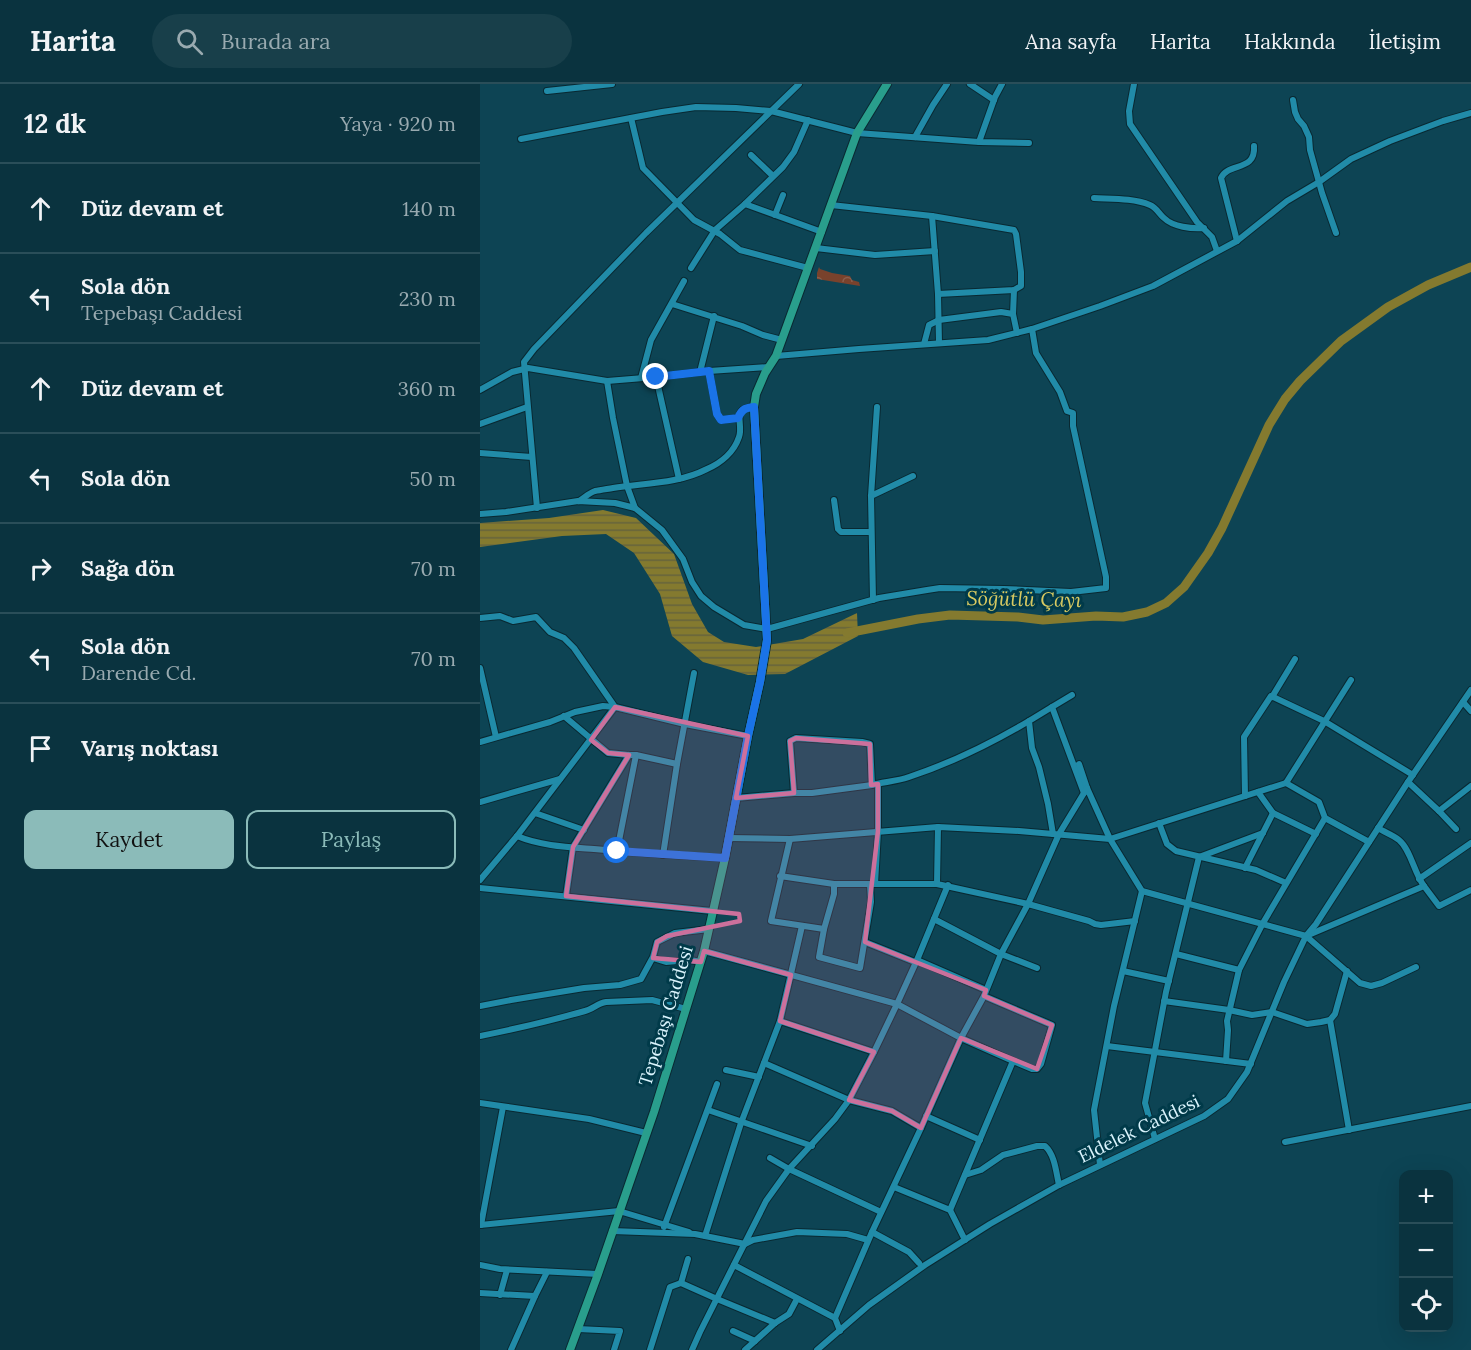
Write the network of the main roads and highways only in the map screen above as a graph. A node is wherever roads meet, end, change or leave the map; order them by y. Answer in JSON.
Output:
{"nodes":[{"id":1,"x":887,"y":84,"type":"edge"},
{"id":2,"x":570,"y":1350,"type":"edge"}],
"edges":[{"from":1,"to":2,"type":"main road","name":"Tepebaşı Caddesi"}]}
